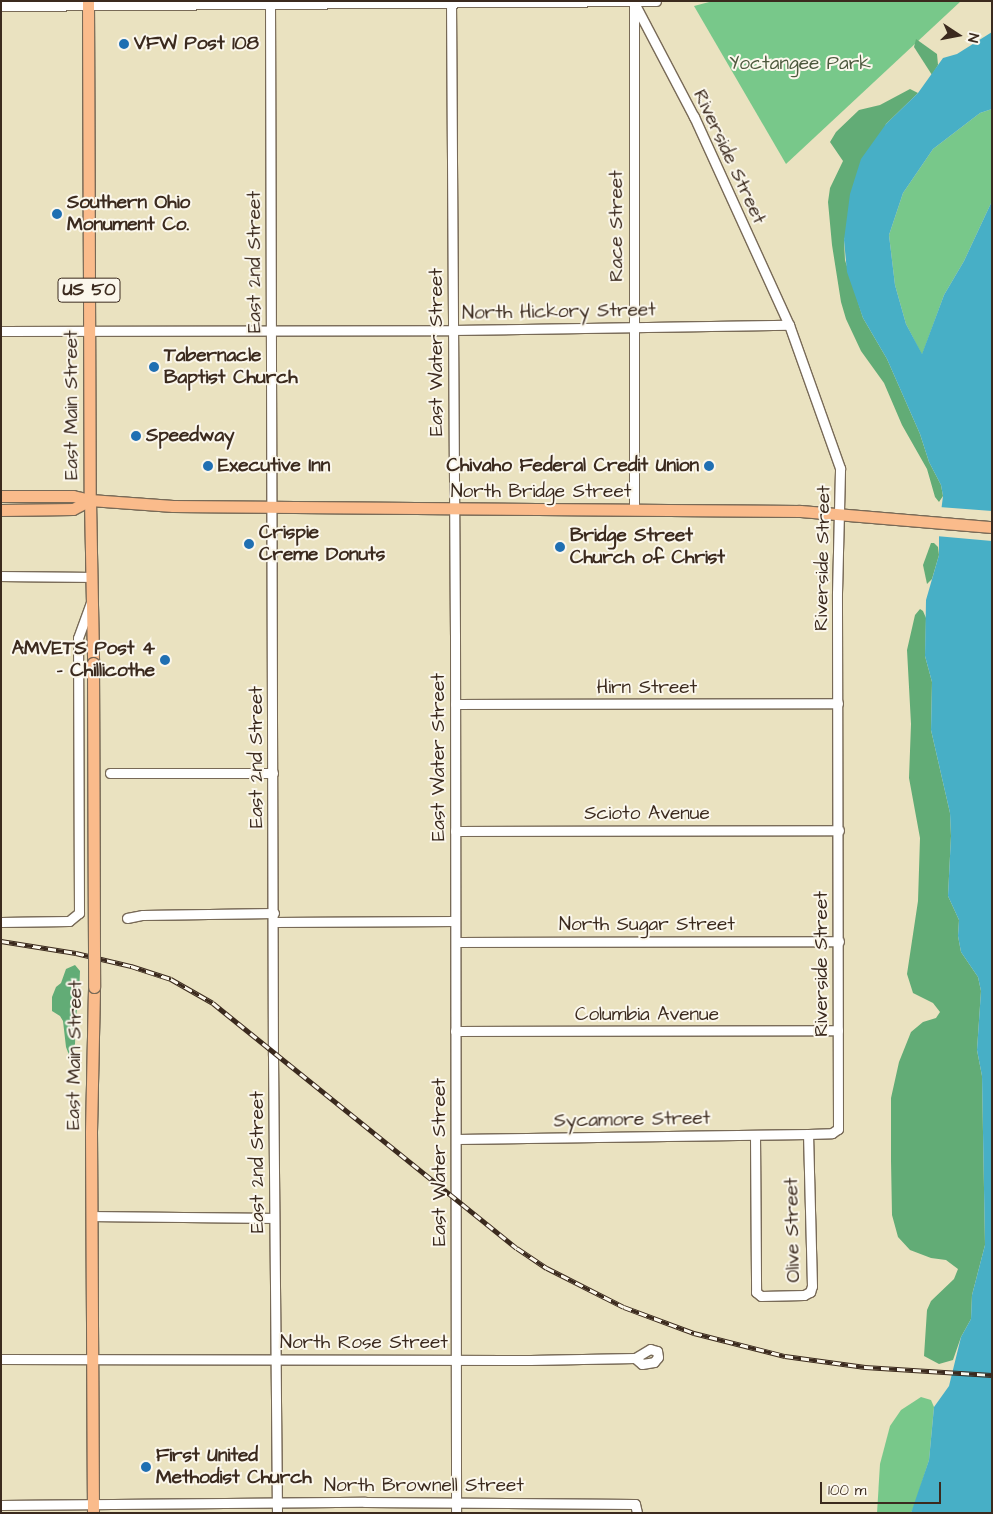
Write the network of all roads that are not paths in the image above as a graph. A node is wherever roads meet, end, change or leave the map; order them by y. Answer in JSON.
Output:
{"nodes":[{"id":1,"x":656,"y":1,"type":"edge"},
{"id":2,"x":633,"y":2,"type":"edge"},
{"id":3,"x":88,"y":3,"type":"edge"},
{"id":4,"x":270,"y":3,"type":"edge"},
{"id":5,"x":451,"y":3,"type":"edge"},
{"id":6,"x":1,"y":6,"type":"edge"},
{"id":7,"x":789,"y":325,"type":"junction"},
{"id":8,"x":633,"y":327,"type":"junction"},
{"id":9,"x":271,"y":330,"type":"junction"},
{"id":10,"x":452,"y":330,"type":"junction"},
{"id":11,"x":1,"y":331,"type":"edge"},
{"id":12,"x":89,"y":331,"type":"junction"},
{"id":13,"x":1,"y":496,"type":"edge"},
{"id":14,"x":90,"y":500,"type":"junction"},
{"id":15,"x":273,"y":506,"type":"junction"},
{"id":16,"x":634,"y":509,"type":"junction"},
{"id":17,"x":1,"y":510,"type":"edge"},
{"id":18,"x":454,"y":510,"type":"junction"},
{"id":19,"x":840,"y":513,"type":"junction"},
{"id":20,"x":992,"y":527,"type":"edge"},
{"id":21,"x":1,"y":576,"type":"edge"},
{"id":22,"x":92,"y":577,"type":"junction"},
{"id":23,"x":92,"y":598,"type":"junction"},
{"id":24,"x":838,"y":703,"type":"junction"},
{"id":25,"x":455,"y":704,"type":"junction"},
{"id":26,"x":110,"y":773,"type":"dead end"},
{"id":27,"x":273,"y":774,"type":"junction"},
{"id":28,"x":455,"y":830,"type":"junction"},
{"id":29,"x":839,"y":830,"type":"junction"},
{"id":30,"x":127,"y":918,"type":"dead end"},
{"id":31,"x":274,"y":918,"type":"junction"},
{"id":32,"x":455,"y":921,"type":"junction"},
{"id":33,"x":1,"y":922,"type":"edge"},
{"id":34,"x":839,"y":941,"type":"junction"},
{"id":35,"x":456,"y":942,"type":"junction"},
{"id":36,"x":838,"y":1030,"type":"junction"},
{"id":37,"x":456,"y":1031,"type":"junction"},
{"id":38,"x":808,"y":1134,"type":"junction"},
{"id":39,"x":755,"y":1135,"type":"junction"},
{"id":40,"x":456,"y":1138,"type":"junction"},
{"id":41,"x":92,"y":1216,"type":"junction"},
{"id":42,"x":274,"y":1218,"type":"junction"},
{"id":43,"x":277,"y":1358,"type":"junction"},
{"id":44,"x":635,"y":1358,"type":"dead end"},
{"id":45,"x":1,"y":1359,"type":"edge"},
{"id":46,"x":93,"y":1360,"type":"junction"},
{"id":47,"x":456,"y":1360,"type":"junction"},
{"id":48,"x":277,"y":1503,"type":"junction"},
{"id":49,"x":456,"y":1503,"type":"junction"},
{"id":50,"x":1,"y":1505,"type":"edge"},
{"id":51,"x":636,"y":1508,"type":"edge"},
{"id":52,"x":93,"y":1509,"type":"edge"},
{"id":53,"x":277,"y":1513,"type":"edge"},
{"id":54,"x":456,"y":1513,"type":"edge"}],
"edges":[{"from":1,"to":2,"type":"street"},
{"from":2,"to":5,"type":"street"},
{"from":2,"to":7,"type":"street","name":"Riverside Street"},
{"from":2,"to":8,"type":"street","name":"Race Street"},
{"from":3,"to":4,"type":"street"},
{"from":3,"to":6,"type":"street"},
{"from":3,"to":12,"type":"main road","name":"East Main Street","number":"US 50"},
{"from":4,"to":5,"type":"street"},
{"from":4,"to":9,"type":"street","name":"East 2nd Street"},
{"from":5,"to":10,"type":"street","name":"East Water Street"},
{"from":7,"to":8,"type":"street","name":"North Hickory Street"},
{"from":7,"to":19,"type":"street","name":"Riverside Street"},
{"from":8,"to":10,"type":"street","name":"North Hickory Street"},
{"from":8,"to":16,"type":"street","name":"Race Street"},
{"from":9,"to":10,"type":"street","name":"North Hickory Street"},
{"from":9,"to":12,"type":"street","name":"North Hickory Street"},
{"from":9,"to":15,"type":"street","name":"East 2nd Street"},
{"from":10,"to":18,"type":"street","name":"East Water Street"},
{"from":11,"to":12,"type":"street","name":"North Hickory Street"},
{"from":12,"to":14,"type":"main road","name":"East Main Street","number":"US 50"},
{"from":13,"to":14,"type":"main road","name":"North Bridge Street"},
{"from":14,"to":15,"type":"main road","name":"North Bridge Street"},
{"from":14,"to":17,"type":"main road"},
{"from":14,"to":22,"type":"main road","name":"East Main Street"},
{"from":15,"to":18,"type":"main road","name":"North Bridge Street"},
{"from":15,"to":27,"type":"street","name":"East 2nd Street"},
{"from":16,"to":18,"type":"main road","name":"North Bridge Street"},
{"from":16,"to":19,"type":"main road","name":"North Bridge Street"},
{"from":18,"to":25,"type":"street","name":"East Water Street"},
{"from":19,"to":20,"type":"main road","name":"North Bridge Street"},
{"from":19,"to":24,"type":"street","name":"Riverside Street"},
{"from":21,"to":22,"type":"street"},
{"from":22,"to":23,"type":"main road","name":"East Main Street"},
{"from":23,"to":33,"type":"street","name":"East Main Street"},
{"from":23,"to":41,"type":"main road","name":"East Main Street","bridge":true},
{"from":24,"to":25,"type":"street","name":"Hirn Street"},
{"from":24,"to":29,"type":"street","name":"Riverside Street"},
{"from":25,"to":28,"type":"street","name":"East Water Street"},
{"from":26,"to":27,"type":"street"},
{"from":27,"to":31,"type":"street","name":"East 2nd Street"},
{"from":28,"to":29,"type":"street","name":"Scioto Avenue"},
{"from":28,"to":32,"type":"street","name":"East Water Street"},
{"from":29,"to":34,"type":"street","name":"Riverside Street"},
{"from":30,"to":31,"type":"street"},
{"from":31,"to":32,"type":"street"},
{"from":31,"to":42,"type":"street","name":"East 2nd Street"},
{"from":32,"to":35,"type":"street","name":"East Water Street"},
{"from":34,"to":35,"type":"street","name":"North Sugar Street"},
{"from":34,"to":36,"type":"street","name":"Riverside Street"},
{"from":35,"to":37,"type":"street","name":"East Water Street"},
{"from":36,"to":37,"type":"street","name":"Columbia Avenue"},
{"from":36,"to":38,"type":"street","name":"Riverside Street"},
{"from":37,"to":40,"type":"street","name":"East Water Street"},
{"from":38,"to":39,"type":"street","name":"Sycamore Street"},
{"from":38,"to":39,"type":"street","name":"Olive Street"},
{"from":39,"to":40,"type":"street","name":"Sycamore Street"},
{"from":40,"to":47,"type":"street","name":"East Water Street"},
{"from":41,"to":42,"type":"street"},
{"from":41,"to":46,"type":"main road","name":"East Main Street"},
{"from":42,"to":43,"type":"street","name":"East 2nd Street"},
{"from":43,"to":46,"type":"street","name":"North Rose Street"},
{"from":43,"to":47,"type":"street","name":"North Rose Street"},
{"from":43,"to":48,"type":"street","name":"East 2nd Street"},
{"from":44,"to":47,"type":"street","name":"North Rose Street"},
{"from":45,"to":46,"type":"street","name":"North Rose Street"},
{"from":46,"to":52,"type":"main road","name":"East Main Street"},
{"from":47,"to":49,"type":"street","name":"East Water Street"},
{"from":48,"to":49,"type":"street","name":"North Brownell Street"},
{"from":48,"to":52,"type":"street","name":"North Brownell Street"},
{"from":48,"to":53,"type":"street","name":"East 2nd Street"},
{"from":49,"to":51,"type":"street","name":"North Brownell Street"},
{"from":49,"to":54,"type":"street","name":"East Water Street"},
{"from":50,"to":52,"type":"street","name":"North Brownell Street"}]}
